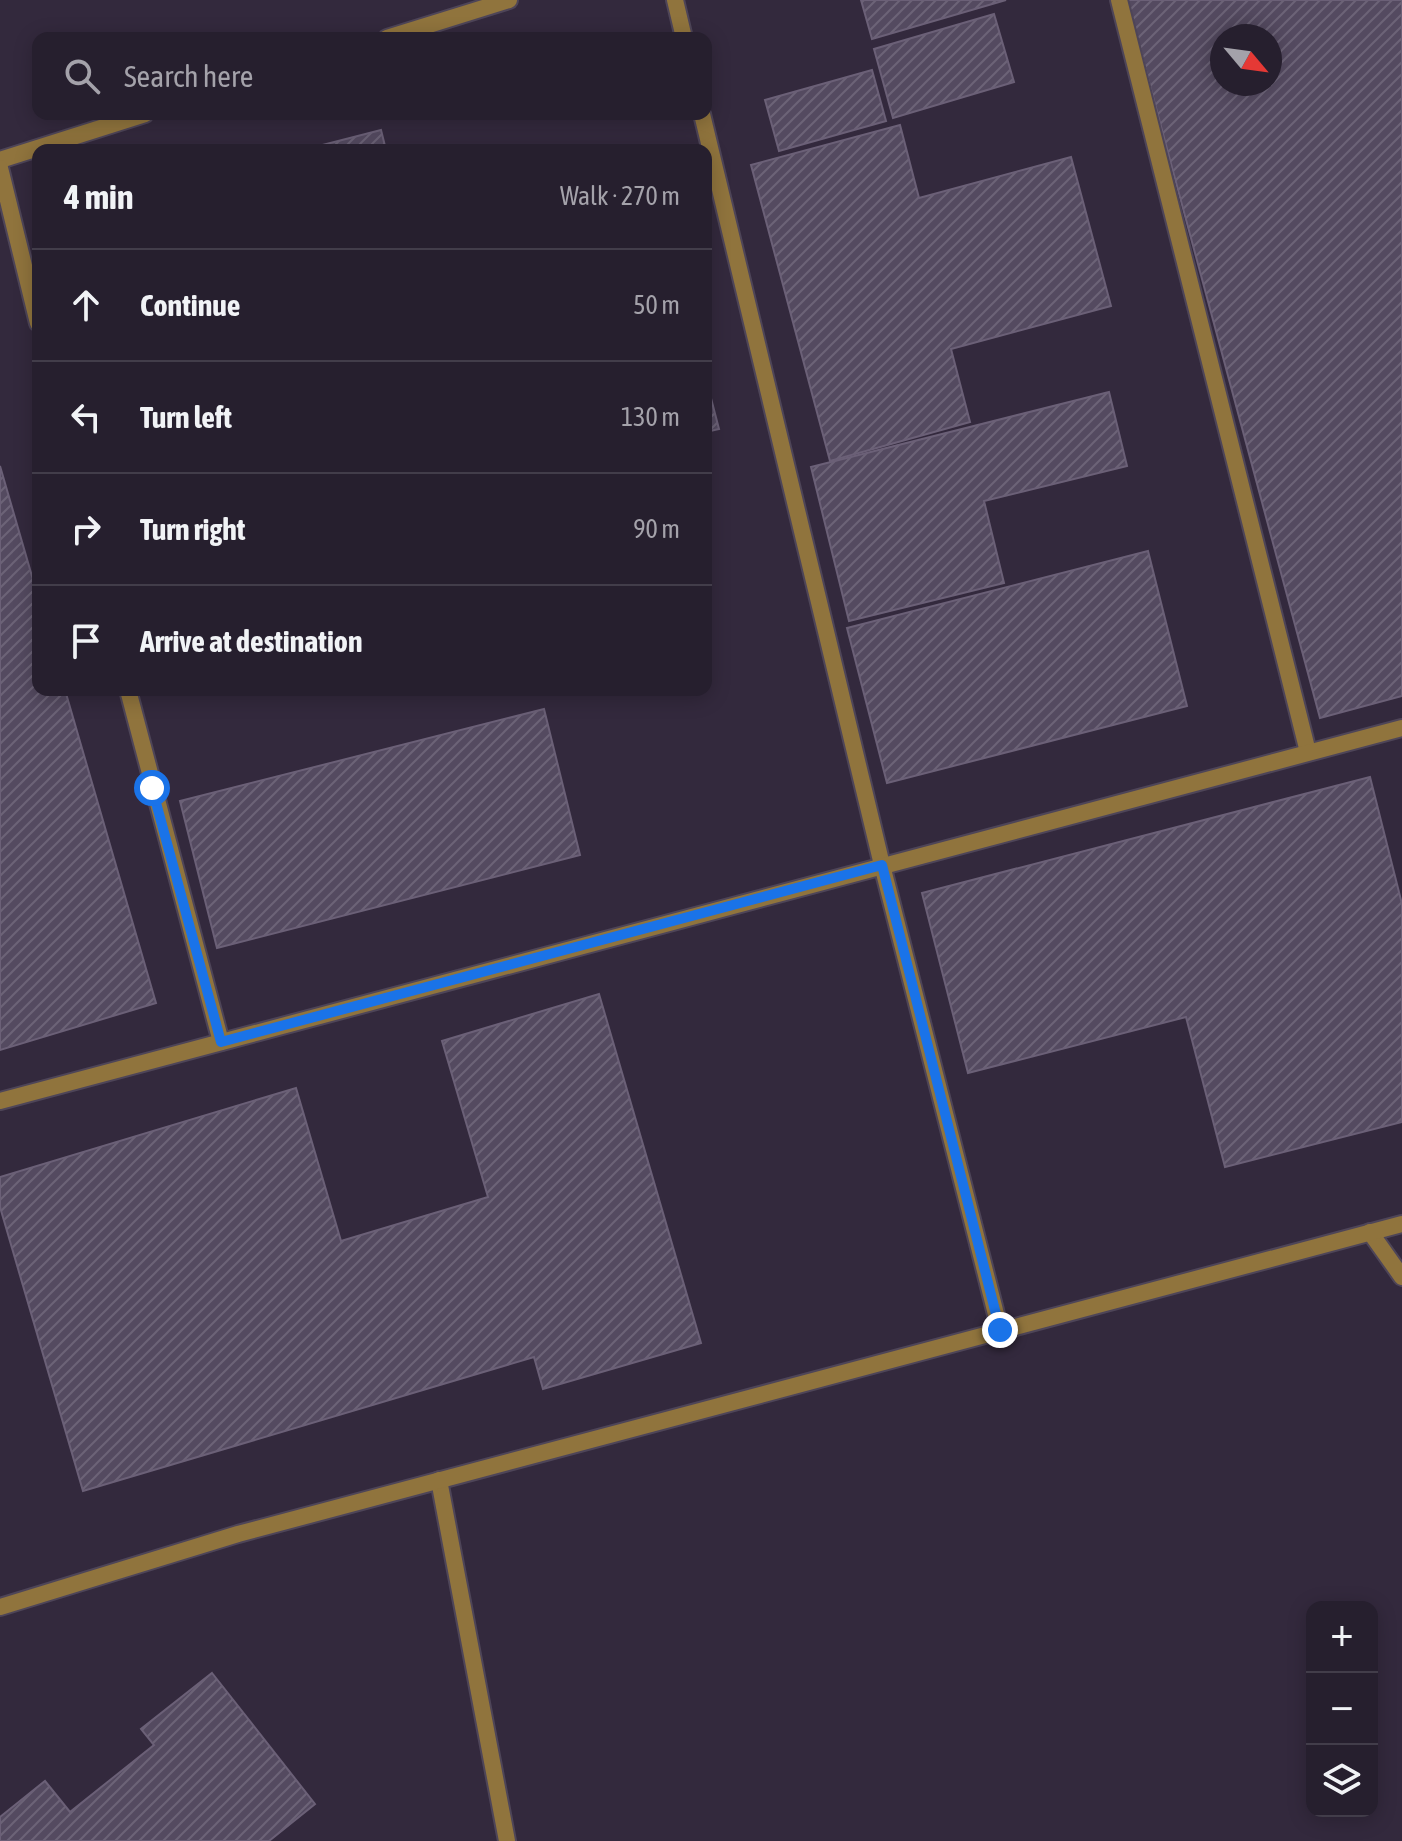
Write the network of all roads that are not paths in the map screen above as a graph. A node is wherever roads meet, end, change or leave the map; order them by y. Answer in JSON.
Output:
{"nodes":[{"id":1,"x":509,"y":0,"type":"edge"},
{"id":2,"x":675,"y":0,"type":"edge"},
{"id":3,"x":1119,"y":0,"type":"edge"},
{"id":4,"x":406,"y":32,"type":"edge"},
{"id":5,"x":683,"y":32,"type":"edge"},
{"id":6,"x":126,"y":120,"type":"edge"},
{"id":7,"x":703,"y":120,"type":"edge"},
{"id":8,"x":50,"y":144,"type":"edge"},
{"id":9,"x":709,"y":144,"type":"edge"},
{"id":10,"x":32,"y":150,"type":"edge"},
{"id":11,"x":712,"y":156,"type":"edge"},
{"id":12,"x":0,"y":160,"type":"edge"},
{"id":13,"x":0,"y":168,"type":"edge"},
{"id":14,"x":32,"y":299,"type":"edge"},
{"id":15,"x":130,"y":696,"type":"edge"},
{"id":16,"x":1402,"y":728,"type":"edge"},
{"id":17,"x":1308,"y":752,"type":"junction"},
{"id":18,"x":882,"y":865,"type":"junction"},
{"id":19,"x":221,"y":1042,"type":"junction"},
{"id":20,"x":0,"y":1101,"type":"edge"},
{"id":21,"x":1402,"y":1224,"type":"edge"},
{"id":22,"x":1370,"y":1232,"type":"junction"},
{"id":23,"x":1402,"y":1277,"type":"edge"},
{"id":24,"x":1000,"y":1330,"type":"junction"},
{"id":25,"x":439,"y":1480,"type":"junction"},
{"id":26,"x":0,"y":1607,"type":"edge"},
{"id":27,"x":507,"y":1841,"type":"edge"}],
"edges":[{"from":1,"to":4,"type":"street"},
{"from":2,"to":5,"type":"street"},
{"from":3,"to":17,"type":"street"},
{"from":6,"to":8,"type":"street"},
{"from":7,"to":9,"type":"street"},
{"from":10,"to":12,"type":"street"},
{"from":11,"to":18,"type":"street"},
{"from":13,"to":14,"type":"street"},
{"from":15,"to":19,"type":"street"},
{"from":16,"to":17,"type":"street"},
{"from":17,"to":18,"type":"street"},
{"from":18,"to":19,"type":"street"},
{"from":18,"to":24,"type":"street"},
{"from":19,"to":20,"type":"street"},
{"from":21,"to":22,"type":"street"},
{"from":22,"to":23,"type":"street"},
{"from":22,"to":24,"type":"street"},
{"from":24,"to":25,"type":"street"},
{"from":25,"to":26,"type":"street"},
{"from":25,"to":27,"type":"street"}]}
